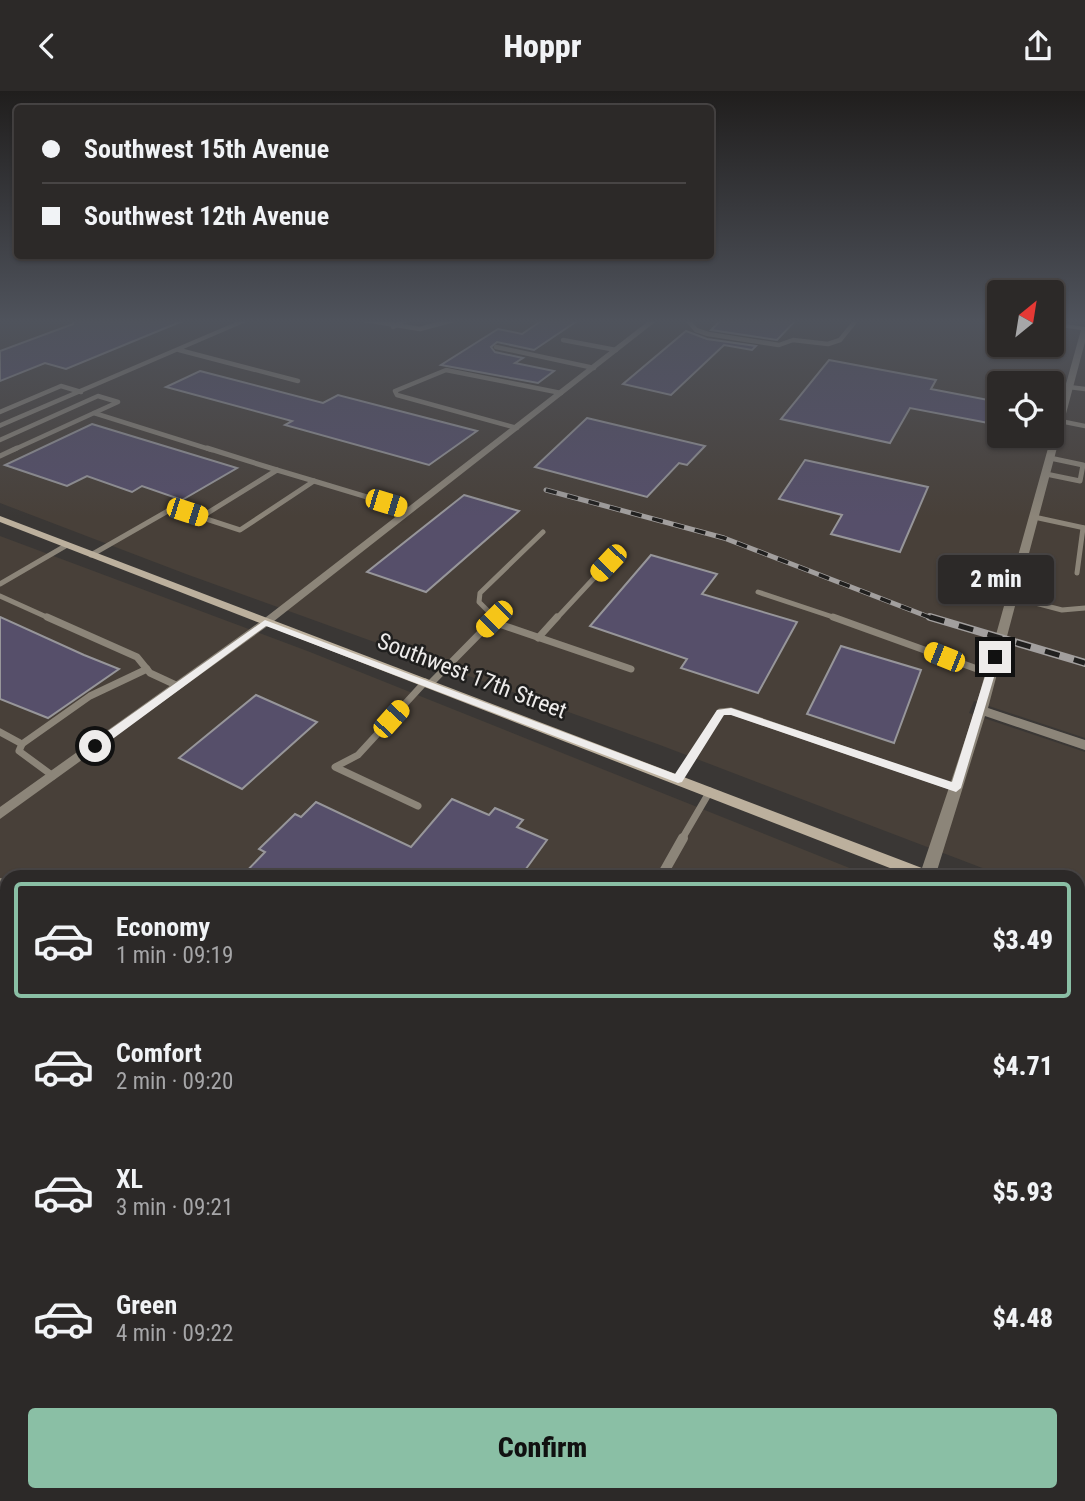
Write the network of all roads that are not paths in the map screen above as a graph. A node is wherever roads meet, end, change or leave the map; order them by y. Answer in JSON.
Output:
{"nodes":[{"id":1,"x":98,"y":385,"type":"edge"},
{"id":2,"x":411,"y":385,"type":"edge"},
{"id":3,"x":520,"y":385,"type":"edge"},
{"id":4,"x":571,"y":385,"type":"edge"},
{"id":5,"x":1069,"y":387,"type":"joint"},
{"id":6,"x":1085,"y":389,"type":"edge"},
{"id":7,"x":81,"y":392,"type":"junction"},
{"id":8,"x":561,"y":393,"type":"junction"},
{"id":9,"x":15,"y":406,"type":"junction"},
{"id":10,"x":1064,"y":406,"type":"edge"},
{"id":11,"x":0,"y":412,"type":"edge"},
{"id":12,"x":94,"y":413,"type":"junction"},
{"id":13,"x":29,"y":414,"type":"junction"},
{"id":14,"x":43,"y":421,"type":"junction"},
{"id":15,"x":1064,"y":422,"type":"edge"},
{"id":16,"x":0,"y":426,"type":"edge"},
{"id":17,"x":1085,"y":426,"type":"edge"},
{"id":18,"x":517,"y":428,"type":"junction"},
{"id":19,"x":0,"y":440,"type":"edge"},
{"id":20,"x":1053,"y":448,"type":"edge"},
{"id":21,"x":0,"y":456,"type":"edge"},
{"id":22,"x":1050,"y":458,"type":"junction"},
{"id":23,"x":1084,"y":465,"type":"edge"},
{"id":24,"x":277,"y":470,"type":"junction"},
{"id":25,"x":1046,"y":474,"type":"junction"},
{"id":26,"x":314,"y":481,"type":"junction"},
{"id":27,"x":1082,"y":481,"type":"edge"},
{"id":28,"x":410,"y":510,"type":"junction"},
{"id":29,"x":201,"y":517,"type":"junction"},
{"id":30,"x":1034,"y":517,"type":"junction"},
{"id":31,"x":0,"y":519,"type":"edge"},
{"id":32,"x":1084,"y":528,"type":"edge"},
{"id":33,"x":543,"y":532,"type":"dead end"},
{"id":34,"x":67,"y":545,"type":"junction"},
{"id":35,"x":91,"y":555,"type":"junction"},
{"id":36,"x":608,"y":563,"type":"dead end"},
{"id":37,"x":1077,"y":573,"type":"dead end"},
{"id":38,"x":0,"y":583,"type":"edge"},
{"id":39,"x":758,"y":593,"type":"dead end"},
{"id":40,"x":0,"y":596,"type":"edge"},
{"id":41,"x":1012,"y":597,"type":"junction"},
{"id":42,"x":1085,"y":608,"type":"edge"},
{"id":43,"x":494,"y":619,"type":"junction"},
{"id":44,"x":265,"y":623,"type":"junction"},
{"id":45,"x":538,"y":638,"type":"junction"},
{"id":46,"x":147,"y":669,"type":"junction"},
{"id":47,"x":631,"y":669,"type":"dead end"},
{"id":48,"x":991,"y":674,"type":"junction"},
{"id":49,"x":428,"y":683,"type":"junction"},
{"id":50,"x":178,"y":686,"type":"junction"},
{"id":51,"x":981,"y":710,"type":"junction"},
{"id":52,"x":0,"y":732,"type":"edge"},
{"id":53,"x":22,"y":744,"type":"junction"},
{"id":54,"x":1085,"y":745,"type":"edge"},
{"id":55,"x":53,"y":776,"type":"junction"},
{"id":56,"x":678,"y":779,"type":"junction"},
{"id":57,"x":956,"y":788,"type":"junction"},
{"id":58,"x":710,"y":792,"type":"junction"},
{"id":59,"x":418,"y":806,"type":"dead end"},
{"id":60,"x":0,"y":814,"type":"edge"},
{"id":61,"x":664,"y":870,"type":"edge"},
{"id":62,"x":910,"y":870,"type":"edge"},
{"id":63,"x":930,"y":870,"type":"edge"}],
"edges":[{"from":1,"to":7,"type":"street"},
{"from":2,"to":18,"type":"lane"},
{"from":3,"to":8,"type":"lane"},
{"from":4,"to":8,"type":"street"},
{"from":5,"to":6,"type":"lane"},
{"from":5,"to":10,"type":"street"},
{"from":7,"to":9,"type":"lane"},
{"from":7,"to":13,"type":"street"},
{"from":8,"to":18,"type":"street"},
{"from":9,"to":11,"type":"lane"},
{"from":9,"to":13,"type":"lane"},
{"from":12,"to":14,"type":"lane"},
{"from":12,"to":21,"type":"lane"},
{"from":12,"to":24,"type":"lane"},
{"from":13,"to":14,"type":"lane"},
{"from":13,"to":16,"type":"street"},
{"from":14,"to":19,"type":"lane"},
{"from":15,"to":17,"type":"lane"},
{"from":18,"to":28,"type":"street"},
{"from":20,"to":22,"type":"street"},
{"from":22,"to":23,"type":"lane"},
{"from":22,"to":25,"type":"street"},
{"from":23,"to":27,"type":"lane"},
{"from":24,"to":26,"type":"lane"},
{"from":24,"to":29,"type":"lane"},
{"from":25,"to":27,"type":"lane"},
{"from":25,"to":30,"type":"street"},
{"from":26,"to":28,"type":"lane"},
{"from":26,"to":29,"type":"lane"},
{"from":28,"to":44,"type":"street"},
{"from":29,"to":35,"type":"lane"},
{"from":30,"to":32,"type":"lane"},
{"from":30,"to":41,"type":"street"},
{"from":31,"to":34,"type":"main road","name":"Southwest 17th Street"},
{"from":32,"to":37,"type":"lane"},
{"from":33,"to":43,"type":"lane"},
{"from":34,"to":35,"type":"main road","name":"Southwest 17th Street"},
{"from":34,"to":38,"type":"lane"},
{"from":35,"to":44,"type":"main road","name":"Southwest 17th Street"},
{"from":36,"to":45,"type":"lane"},
{"from":39,"to":48,"type":"lane"},
{"from":40,"to":46,"type":"lane"},
{"from":41,"to":42,"type":"lane"},
{"from":41,"to":48,"type":"street"},
{"from":43,"to":45,"type":"lane"},
{"from":43,"to":49,"type":"lane"},
{"from":44,"to":49,"type":"main road","name":"Southwest 17th Street"},
{"from":44,"to":50,"type":"street"},
{"from":45,"to":47,"type":"lane"},
{"from":46,"to":50,"type":"lane"},
{"from":46,"to":53,"type":"lane"},
{"from":48,"to":51,"type":"street"},
{"from":49,"to":56,"type":"main road","name":"Southwest 17th Street"},
{"from":49,"to":59,"type":"lane"},
{"from":50,"to":55,"type":"street"},
{"from":51,"to":54,"type":"street"},
{"from":51,"to":57,"type":"street"},
{"from":52,"to":53,"type":"lane"},
{"from":53,"to":55,"type":"lane"},
{"from":55,"to":60,"type":"street"},
{"from":56,"to":57,"type":"lane"},
{"from":56,"to":58,"type":"main road","name":"Southwest 17th Street"},
{"from":57,"to":63,"type":"street"},
{"from":58,"to":61,"type":"lane"},
{"from":58,"to":62,"type":"main road","name":"Southwest 17th Street"}]}
